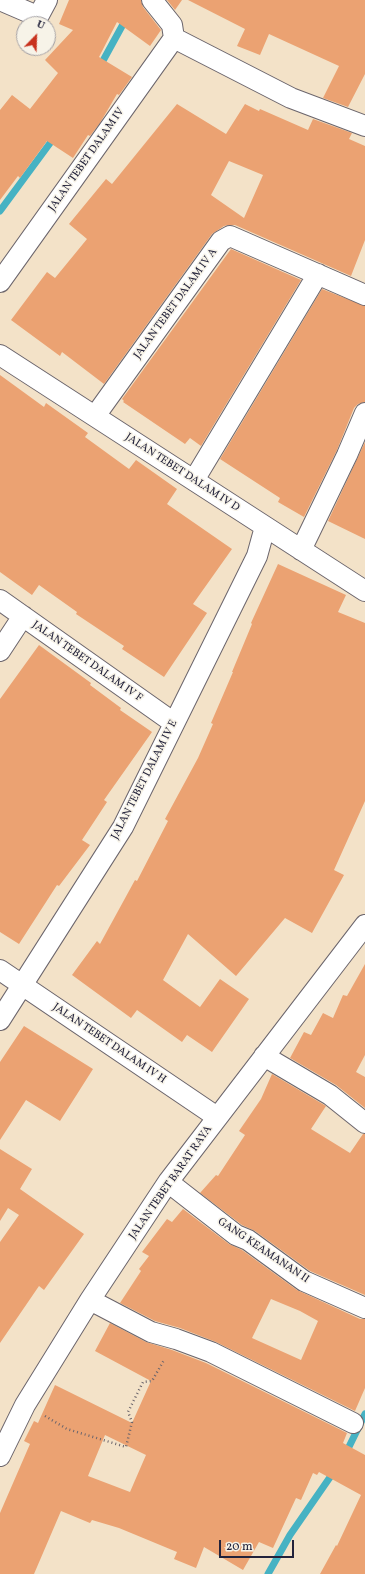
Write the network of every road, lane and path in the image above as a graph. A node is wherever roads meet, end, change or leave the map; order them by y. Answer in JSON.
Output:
{"nodes":[{"id":1,"x":0,"y":0,"type":"edge"},
{"id":2,"x":47,"y":0,"type":"edge"},
{"id":3,"x":155,"y":2,"type":"edge"},
{"id":4,"x":174,"y":38,"type":"junction"},
{"id":5,"x":364,"y":123,"type":"edge"},
{"id":6,"x":318,"y":274,"type":"junction"},
{"id":7,"x":0,"y":282,"type":"edge"},
{"id":8,"x":365,"y":295,"type":"edge"},
{"id":9,"x":0,"y":355,"type":"edge"},
{"id":10,"x":365,"y":413,"type":"edge"},
{"id":11,"x":95,"y":416,"type":"junction"},
{"id":12,"x":194,"y":480,"type":"junction"},
{"id":13,"x":265,"y":527,"type":"junction"},
{"id":14,"x":301,"y":550,"type":"junction"},
{"id":15,"x":365,"y":591,"type":"edge"},
{"id":16,"x":0,"y":600,"type":"edge"},
{"id":17,"x":23,"y":616,"type":"junction"},
{"id":18,"x":0,"y":651,"type":"edge"},
{"id":19,"x":174,"y":723,"type":"junction"},
{"id":20,"x":365,"y":925,"type":"edge"},
{"id":21,"x":0,"y":970,"type":"edge"},
{"id":22,"x":22,"y":986,"type":"junction"},
{"id":23,"x":0,"y":1020,"type":"edge"},
{"id":24,"x":264,"y":1056,"type":"junction"},
{"id":25,"x":217,"y":1117,"type":"junction"},
{"id":26,"x":365,"y":1123,"type":"edge"},
{"id":27,"x":168,"y":1182,"type":"junction"},
{"id":28,"x":90,"y":1300,"type":"junction"},
{"id":29,"x":365,"y":1308,"type":"edge"},
{"id":30,"x":176,"y":1339,"type":"junction"},
{"id":31,"x":25,"y":1405,"type":"junction"},
{"id":32,"x":353,"y":1423,"type":"dead end"},
{"id":33,"x":0,"y":1456,"type":"edge"}],
"edges":[{"from":1,"to":2,"type":"street"},
{"from":3,"to":4,"type":"street"},
{"from":4,"to":5,"type":"street"},
{"from":4,"to":7,"type":"street","name":"JALAN TEBET DALAM IV"},
{"from":6,"to":8,"type":"street","name":"JALAN TEBET DALAM IV A"},
{"from":6,"to":11,"type":"street","name":"JALAN TEBET DALAM IV A"},
{"from":6,"to":12,"type":"street"},
{"from":9,"to":11,"type":"street","name":"JALAN TEBET DALAM IV D"},
{"from":10,"to":14,"type":"street"},
{"from":11,"to":12,"type":"street","name":"JALAN TEBET DALAM IV D"},
{"from":12,"to":13,"type":"street","name":"JALAN TEBET DALAM IV D"},
{"from":13,"to":14,"type":"street","name":"JALAN TEBET DALAM IV D"},
{"from":13,"to":19,"type":"street","name":"JALAN TEBET DALAM IV E"},
{"from":14,"to":15,"type":"street","name":"JALAN TEBET DALAM IV D"},
{"from":16,"to":17,"type":"street","name":"JALAN TEBET DALAM IV F"},
{"from":17,"to":18,"type":"street"},
{"from":17,"to":19,"type":"street","name":"JALAN TEBET DALAM IV F"},
{"from":19,"to":22,"type":"street","name":"JALAN TEBET DALAM IV E"},
{"from":20,"to":24,"type":"street","name":"JALAN TEBET BARAT RAYA"},
{"from":21,"to":22,"type":"street","name":"JALAN TEBET DALAM IV H"},
{"from":22,"to":23,"type":"street","name":"JALAN TEBET DALAM IV E"},
{"from":22,"to":25,"type":"street","name":"JALAN TEBET DALAM IV H"},
{"from":24,"to":25,"type":"street","name":"JALAN TEBET BARAT RAYA"},
{"from":24,"to":26,"type":"street"},
{"from":25,"to":27,"type":"street","name":"JALAN TEBET BARAT RAYA"},
{"from":27,"to":28,"type":"street","name":"JALAN TEBET BARAT RAYA"},
{"from":27,"to":29,"type":"street","name":"GANG KEAMANAN II"},
{"from":28,"to":30,"type":"street"},
{"from":28,"to":31,"type":"street","name":"JALAN TEBET BARAT RAYA"},
{"from":30,"to":31,"type":"path"},
{"from":30,"to":32,"type":"street"},
{"from":31,"to":33,"type":"street","name":"JALAN TEBET BARAT RAYA"}]}
